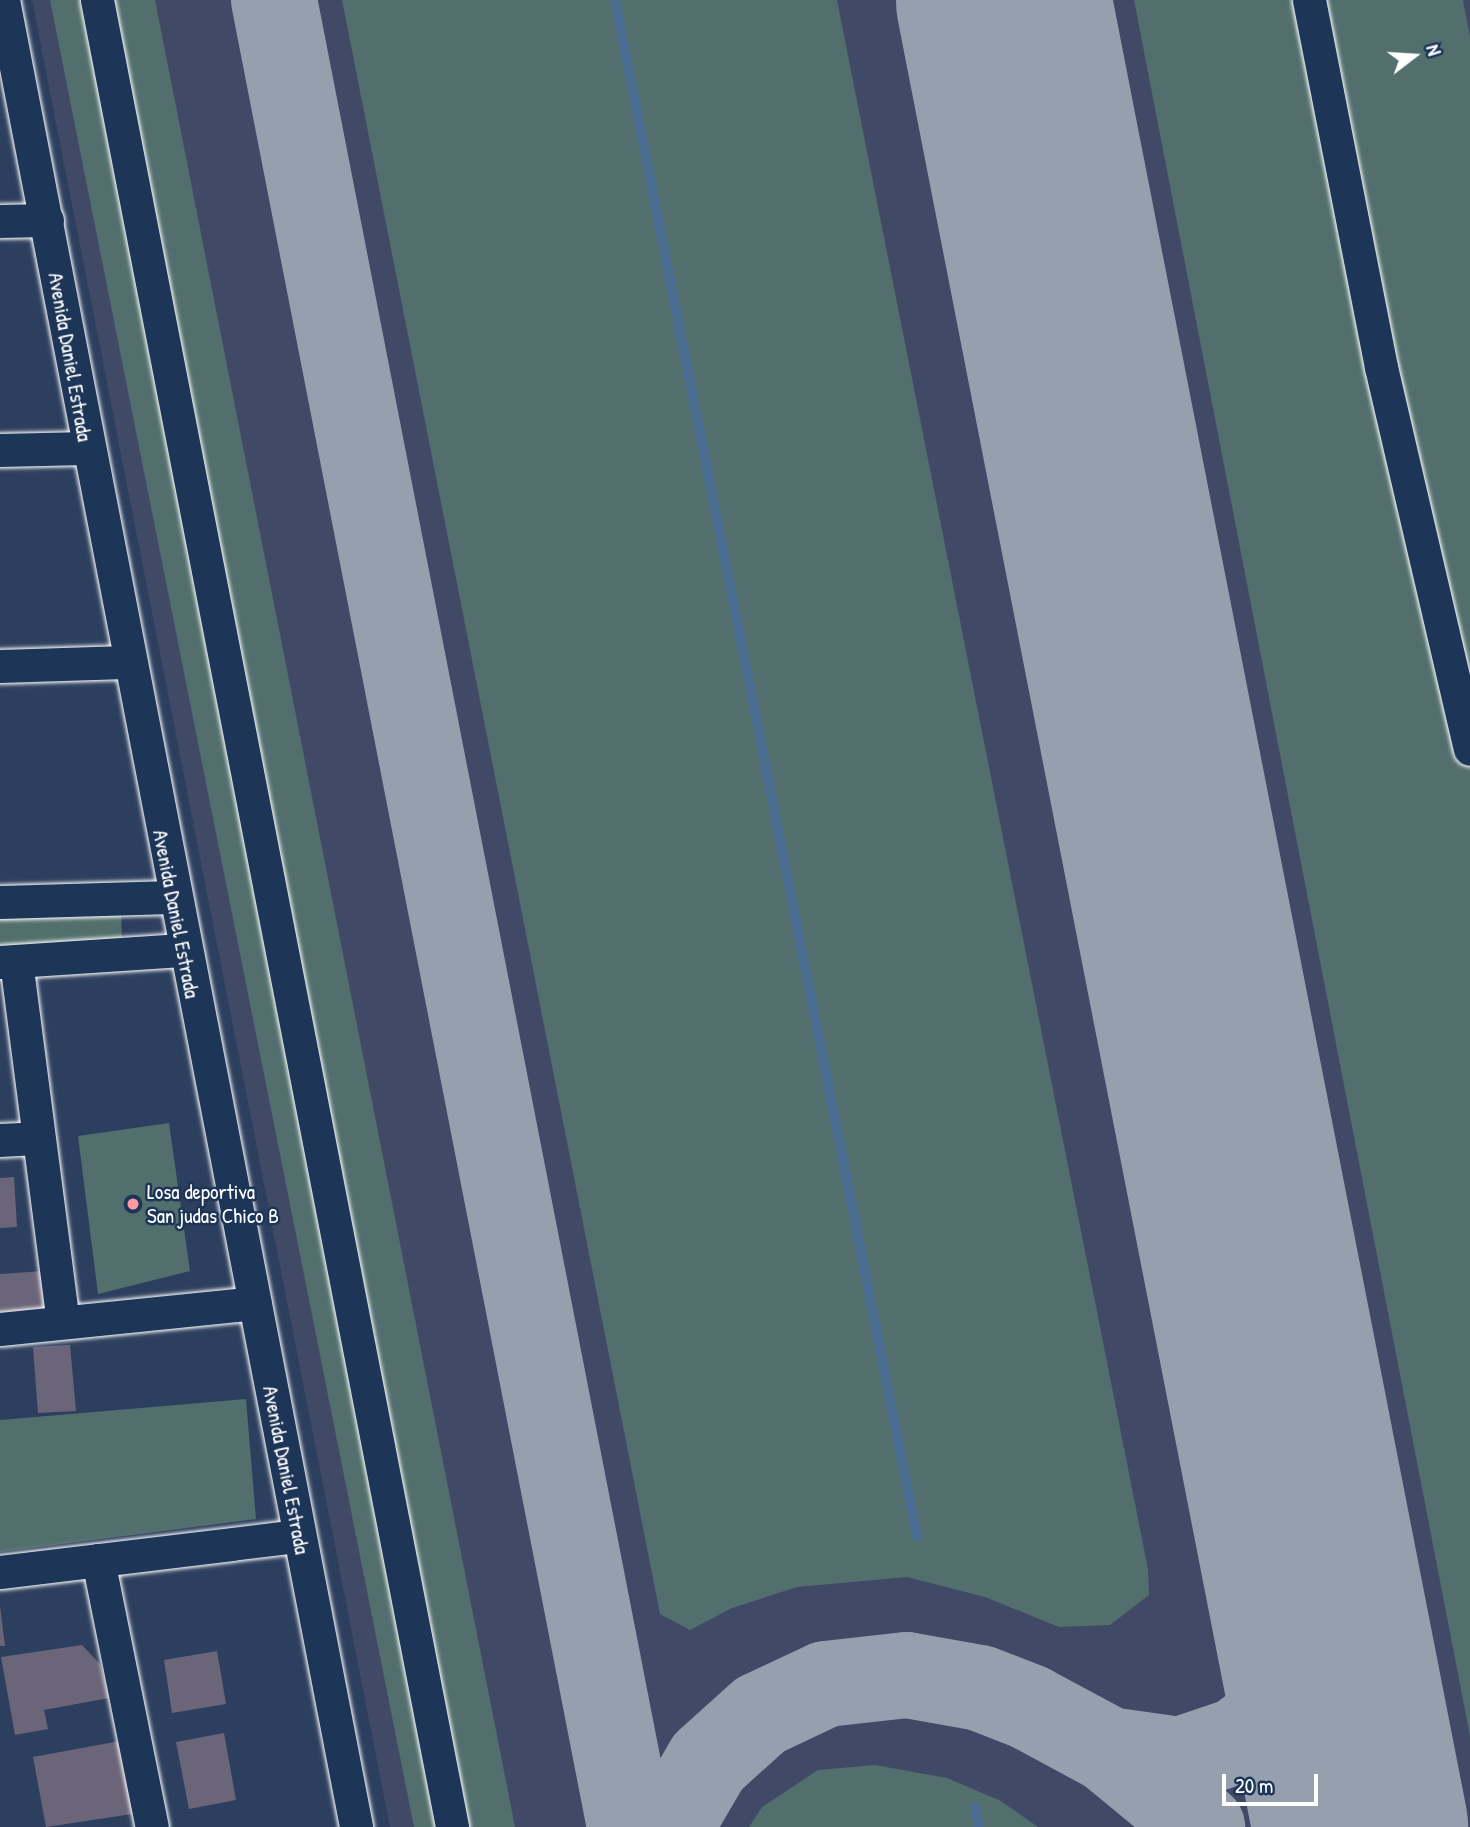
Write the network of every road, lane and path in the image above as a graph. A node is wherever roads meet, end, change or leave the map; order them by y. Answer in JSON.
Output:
{"nodes":[{"id":1,"x":3,"y":0,"type":"edge"},
{"id":2,"x":97,"y":0,"type":"edge"},
{"id":3,"x":1309,"y":0,"type":"edge"},
{"id":4,"x":47,"y":220,"type":"junction"},
{"id":5,"x":0,"y":221,"type":"edge"},
{"id":6,"x":86,"y":448,"type":"junction"},
{"id":7,"x":0,"y":450,"type":"edge"},
{"id":8,"x":126,"y":662,"type":"junction"},
{"id":9,"x":0,"y":666,"type":"edge"},
{"id":10,"x":1470,"y":749,"type":"edge"},
{"id":11,"x":172,"y":897,"type":"junction"},
{"id":12,"x":0,"y":902,"type":"edge"},
{"id":13,"x":183,"y":950,"type":"junction"},
{"id":14,"x":8,"y":962,"type":"edge"},
{"id":15,"x":36,"y":1138,"type":"junction"},
{"id":16,"x":0,"y":1140,"type":"edge"},
{"id":17,"x":255,"y":1303,"type":"junction"},
{"id":18,"x":63,"y":1322,"type":"junction"},
{"id":19,"x":0,"y":1329,"type":"edge"},
{"id":20,"x":298,"y":1535,"type":"junction"},
{"id":21,"x":98,"y":1560,"type":"junction"},
{"id":22,"x":0,"y":1572,"type":"edge"},
{"id":23,"x":152,"y":1827,"type":"edge"},
{"id":24,"x":356,"y":1827,"type":"edge"},
{"id":25,"x":452,"y":1827,"type":"edge"}],
"edges":[{"from":1,"to":4,"type":"street","name":"Avenida Daniel Estrada"},
{"from":2,"to":25,"type":"street"},
{"from":3,"to":10,"type":"street"},
{"from":4,"to":5,"type":"street"},
{"from":4,"to":6,"type":"street","name":"Avenida Daniel Estrada"},
{"from":6,"to":7,"type":"street"},
{"from":6,"to":8,"type":"street","name":"Avenida Daniel Estrada"},
{"from":8,"to":9,"type":"street"},
{"from":8,"to":11,"type":"street","name":"Avenida Daniel Estrada"},
{"from":11,"to":12,"type":"street"},
{"from":11,"to":13,"type":"street","name":"Avenida Daniel Estrada"},
{"from":13,"to":14,"type":"street"},
{"from":13,"to":17,"type":"street","name":"Avenida Daniel Estrada"},
{"from":14,"to":15,"type":"street"},
{"from":15,"to":16,"type":"street"},
{"from":15,"to":18,"type":"street"},
{"from":17,"to":18,"type":"street"},
{"from":17,"to":20,"type":"street","name":"Avenida Daniel Estrada"},
{"from":18,"to":19,"type":"street"},
{"from":20,"to":21,"type":"street"},
{"from":20,"to":24,"type":"street","name":"Avenida Daniel Estrada"},
{"from":21,"to":22,"type":"street"},
{"from":21,"to":23,"type":"street"}]}
